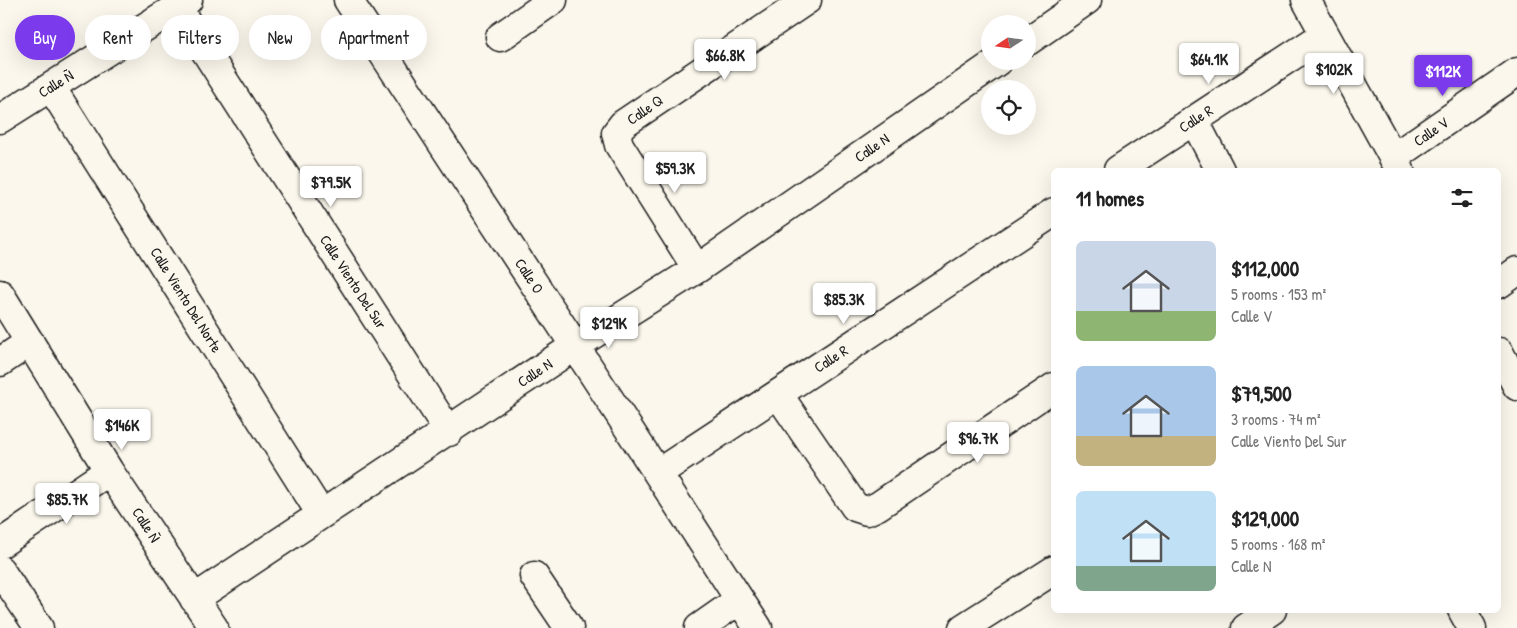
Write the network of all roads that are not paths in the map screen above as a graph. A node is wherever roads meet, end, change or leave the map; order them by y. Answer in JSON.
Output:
{"nodes":[{"id":1,"x":348,"y":0,"type":"edge"},
{"id":2,"x":553,"y":0,"type":"edge"},
{"id":3,"x":807,"y":0,"type":"edge"},
{"id":4,"x":1087,"y":0,"type":"edge"},
{"id":5,"x":1306,"y":0,"type":"edge"},
{"id":6,"x":182,"y":3,"type":"edge"},
{"id":7,"x":1036,"y":35,"type":"edge"},
{"id":8,"x":1324,"y":35,"type":"junction"},
{"id":9,"x":500,"y":37,"type":"dead end"},
{"id":10,"x":985,"y":70,"type":"edge"},
{"id":11,"x":1517,"y":72,"type":"edge"},
{"id":12,"x":51,"y":87,"type":"junction"},
{"id":13,"x":0,"y":119,"type":"edge"},
{"id":14,"x":1194,"y":120,"type":"junction"},
{"id":15,"x":1397,"y":164,"type":"edge"},
{"id":16,"x":1121,"y":168,"type":"edge"},
{"id":17,"x":1219,"y":168,"type":"edge"},
{"id":18,"x":1051,"y":214,"type":"edge"},
{"id":19,"x":697,"y":269,"type":"junction"},
{"id":20,"x":1517,"y":271,"type":"edge"},
{"id":21,"x":1501,"y":283,"type":"edge"},
{"id":22,"x":0,"y":294,"type":"edge"},
{"id":23,"x":30,"y":342,"type":"junction"},
{"id":24,"x":575,"y":346,"type":"junction"},
{"id":25,"x":1501,"y":356,"type":"edge"},
{"id":26,"x":0,"y":362,"type":"edge"},
{"id":27,"x":1517,"y":386,"type":"edge"},
{"id":28,"x":1051,"y":389,"type":"edge"},
{"id":29,"x":778,"y":394,"type":"junction"},
{"id":30,"x":449,"y":432,"type":"junction"},
{"id":31,"x":109,"y":471,"type":"junction"},
{"id":32,"x":658,"y":473,"type":"junction"},
{"id":33,"x":321,"y":514,"type":"junction"},
{"id":34,"x":0,"y":544,"type":"edge"},
{"id":35,"x":0,"y":570,"type":"edge"},
{"id":36,"x":1051,"y":572,"type":"edge"},
{"id":37,"x":534,"y":576,"type":"dead end"},
{"id":38,"x":194,"y":599,"type":"junction"},
{"id":39,"x":739,"y":600,"type":"junction"},
{"id":40,"x":1268,"y":613,"type":"edge"},
{"id":41,"x":1464,"y":613,"type":"edge"},
{"id":42,"x":39,"y":628,"type":"edge"},
{"id":43,"x":214,"y":628,"type":"edge"},
{"id":44,"x":568,"y":628,"type":"edge"},
{"id":45,"x":699,"y":628,"type":"edge"},
{"id":46,"x":758,"y":628,"type":"edge"},
{"id":47,"x":963,"y":628,"type":"edge"},
{"id":48,"x":1246,"y":628,"type":"edge"},
{"id":49,"x":1472,"y":628,"type":"edge"}],
"edges":[{"from":1,"to":24,"type":"street","name":"Calle O"},
{"from":2,"to":9,"type":"street"},
{"from":3,"to":19,"type":"street","name":"Calle Q"},
{"from":4,"to":7,"type":"street"},
{"from":5,"to":8,"type":"street"},
{"from":6,"to":12,"type":"street","name":"Calle Ñ"},
{"from":6,"to":30,"type":"street","name":"Calle Viento Del Sur"},
{"from":8,"to":14,"type":"street","name":"Calle R"},
{"from":8,"to":15,"type":"street"},
{"from":10,"to":19,"type":"street","name":"Calle N"},
{"from":11,"to":15,"type":"street","name":"Calle V"},
{"from":12,"to":13,"type":"street","name":"Calle Ñ"},
{"from":12,"to":33,"type":"street","name":"Calle Viento Del Norte"},
{"from":14,"to":16,"type":"street","name":"Calle R"},
{"from":14,"to":17,"type":"street"},
{"from":18,"to":29,"type":"street","name":"Calle R"},
{"from":19,"to":24,"type":"street","name":"Calle N"},
{"from":20,"to":21,"type":"street"},
{"from":22,"to":23,"type":"street","name":"Calle Ñ"},
{"from":23,"to":26,"type":"street"},
{"from":23,"to":31,"type":"street","name":"Calle Ñ"},
{"from":24,"to":30,"type":"street","name":"Calle N"},
{"from":24,"to":32,"type":"street","name":"Calle O"},
{"from":25,"to":27,"type":"street"},
{"from":28,"to":29,"type":"street"},
{"from":29,"to":32,"type":"street","name":"Calle R"},
{"from":30,"to":33,"type":"street","name":"Calle N"},
{"from":31,"to":34,"type":"street"},
{"from":31,"to":38,"type":"street","name":"Calle Ñ"},
{"from":32,"to":39,"type":"street","name":"Calle O"},
{"from":33,"to":38,"type":"street","name":"Calle N"},
{"from":35,"to":42,"type":"street"},
{"from":36,"to":47,"type":"street"},
{"from":37,"to":44,"type":"street"},
{"from":38,"to":43,"type":"street","name":"Calle Ñ"},
{"from":39,"to":45,"type":"street"},
{"from":39,"to":46,"type":"street","name":"Calle O"},
{"from":40,"to":48,"type":"street"},
{"from":41,"to":49,"type":"street"}]}
